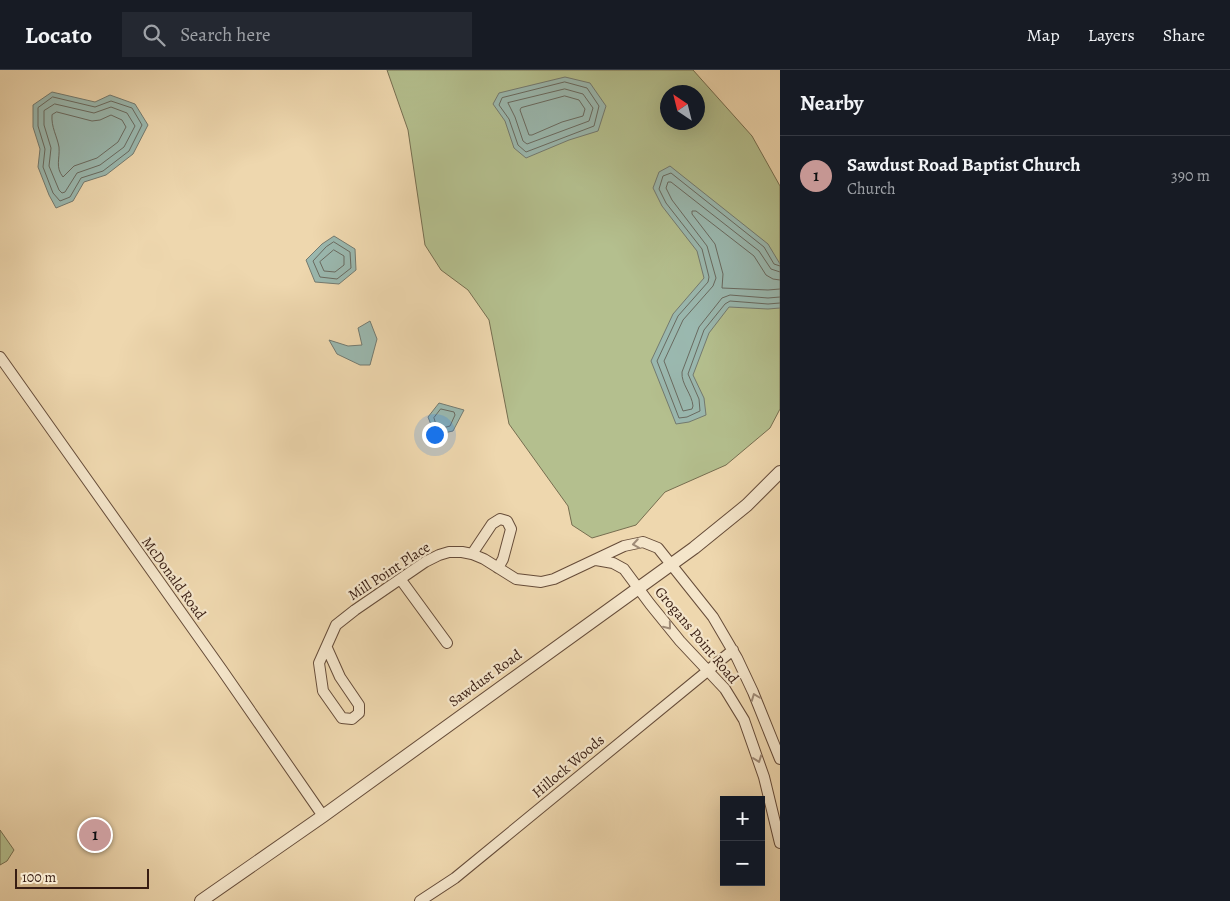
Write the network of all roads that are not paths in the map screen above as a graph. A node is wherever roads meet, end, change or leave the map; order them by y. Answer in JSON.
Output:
{"nodes":[{"id":1,"x":0,"y":357,"type":"edge"},
{"id":2,"x":780,"y":472,"type":"edge"},
{"id":3,"x":472,"y":554,"type":"junction"},
{"id":4,"x":596,"y":560,"type":"junction"},
{"id":5,"x":672,"y":564,"type":"junction"},
{"id":6,"x":498,"y":568,"type":"junction"},
{"id":7,"x":401,"y":580,"type":"junction"},
{"id":8,"x":638,"y":588,"type":"junction"},
{"id":9,"x":447,"y":643,"type":"dead end"},
{"id":10,"x":327,"y":648,"type":"junction"},
{"id":11,"x":733,"y":650,"type":"junction"},
{"id":12,"x":708,"y":670,"type":"junction"},
{"id":13,"x":780,"y":759,"type":"edge"},
{"id":14,"x":323,"y":816,"type":"junction"},
{"id":15,"x":780,"y":843,"type":"edge"},
{"id":16,"x":201,"y":901,"type":"edge"},
{"id":17,"x":420,"y":901,"type":"edge"}],
"edges":[{"from":1,"to":14,"type":"street","name":"McDonald Road"},
{"from":2,"to":5,"type":"street","name":"Sawdust Road"},
{"from":3,"to":6,"type":"street","name":"Mill Point Place"},
{"from":3,"to":6,"type":"street"},
{"from":3,"to":7,"type":"street","name":"Mill Point Place"},
{"from":5,"to":4,"type":"street","name":"Mill Point Place","one_way":true},
{"from":4,"to":6,"type":"street","name":"Mill Point Place"},
{"from":4,"to":8,"type":"street"},
{"from":5,"to":8,"type":"street","name":"Sawdust Road"},
{"from":5,"to":11,"type":"street","name":"Grogans Point Road"},
{"from":7,"to":9,"type":"street"},
{"from":7,"to":10,"type":"street","name":"Mill Point Place"},
{"from":8,"to":12,"type":"street","name":"Grogans Point Road","one_way":true},
{"from":8,"to":14,"type":"street","name":"Sawdust Road"},
{"from":10,"to":10,"type":"street","name":"Mill Point Place"},
{"from":11,"to":12,"type":"street","name":"Hillock Woods"},
{"from":13,"to":11,"type":"street","name":"Grogans Point Road","one_way":true},
{"from":12,"to":15,"type":"street","name":"Grogans Point Road","one_way":true},
{"from":12,"to":17,"type":"street","name":"Hillock Woods"},
{"from":14,"to":16,"type":"street","name":"Sawdust Road"}]}
